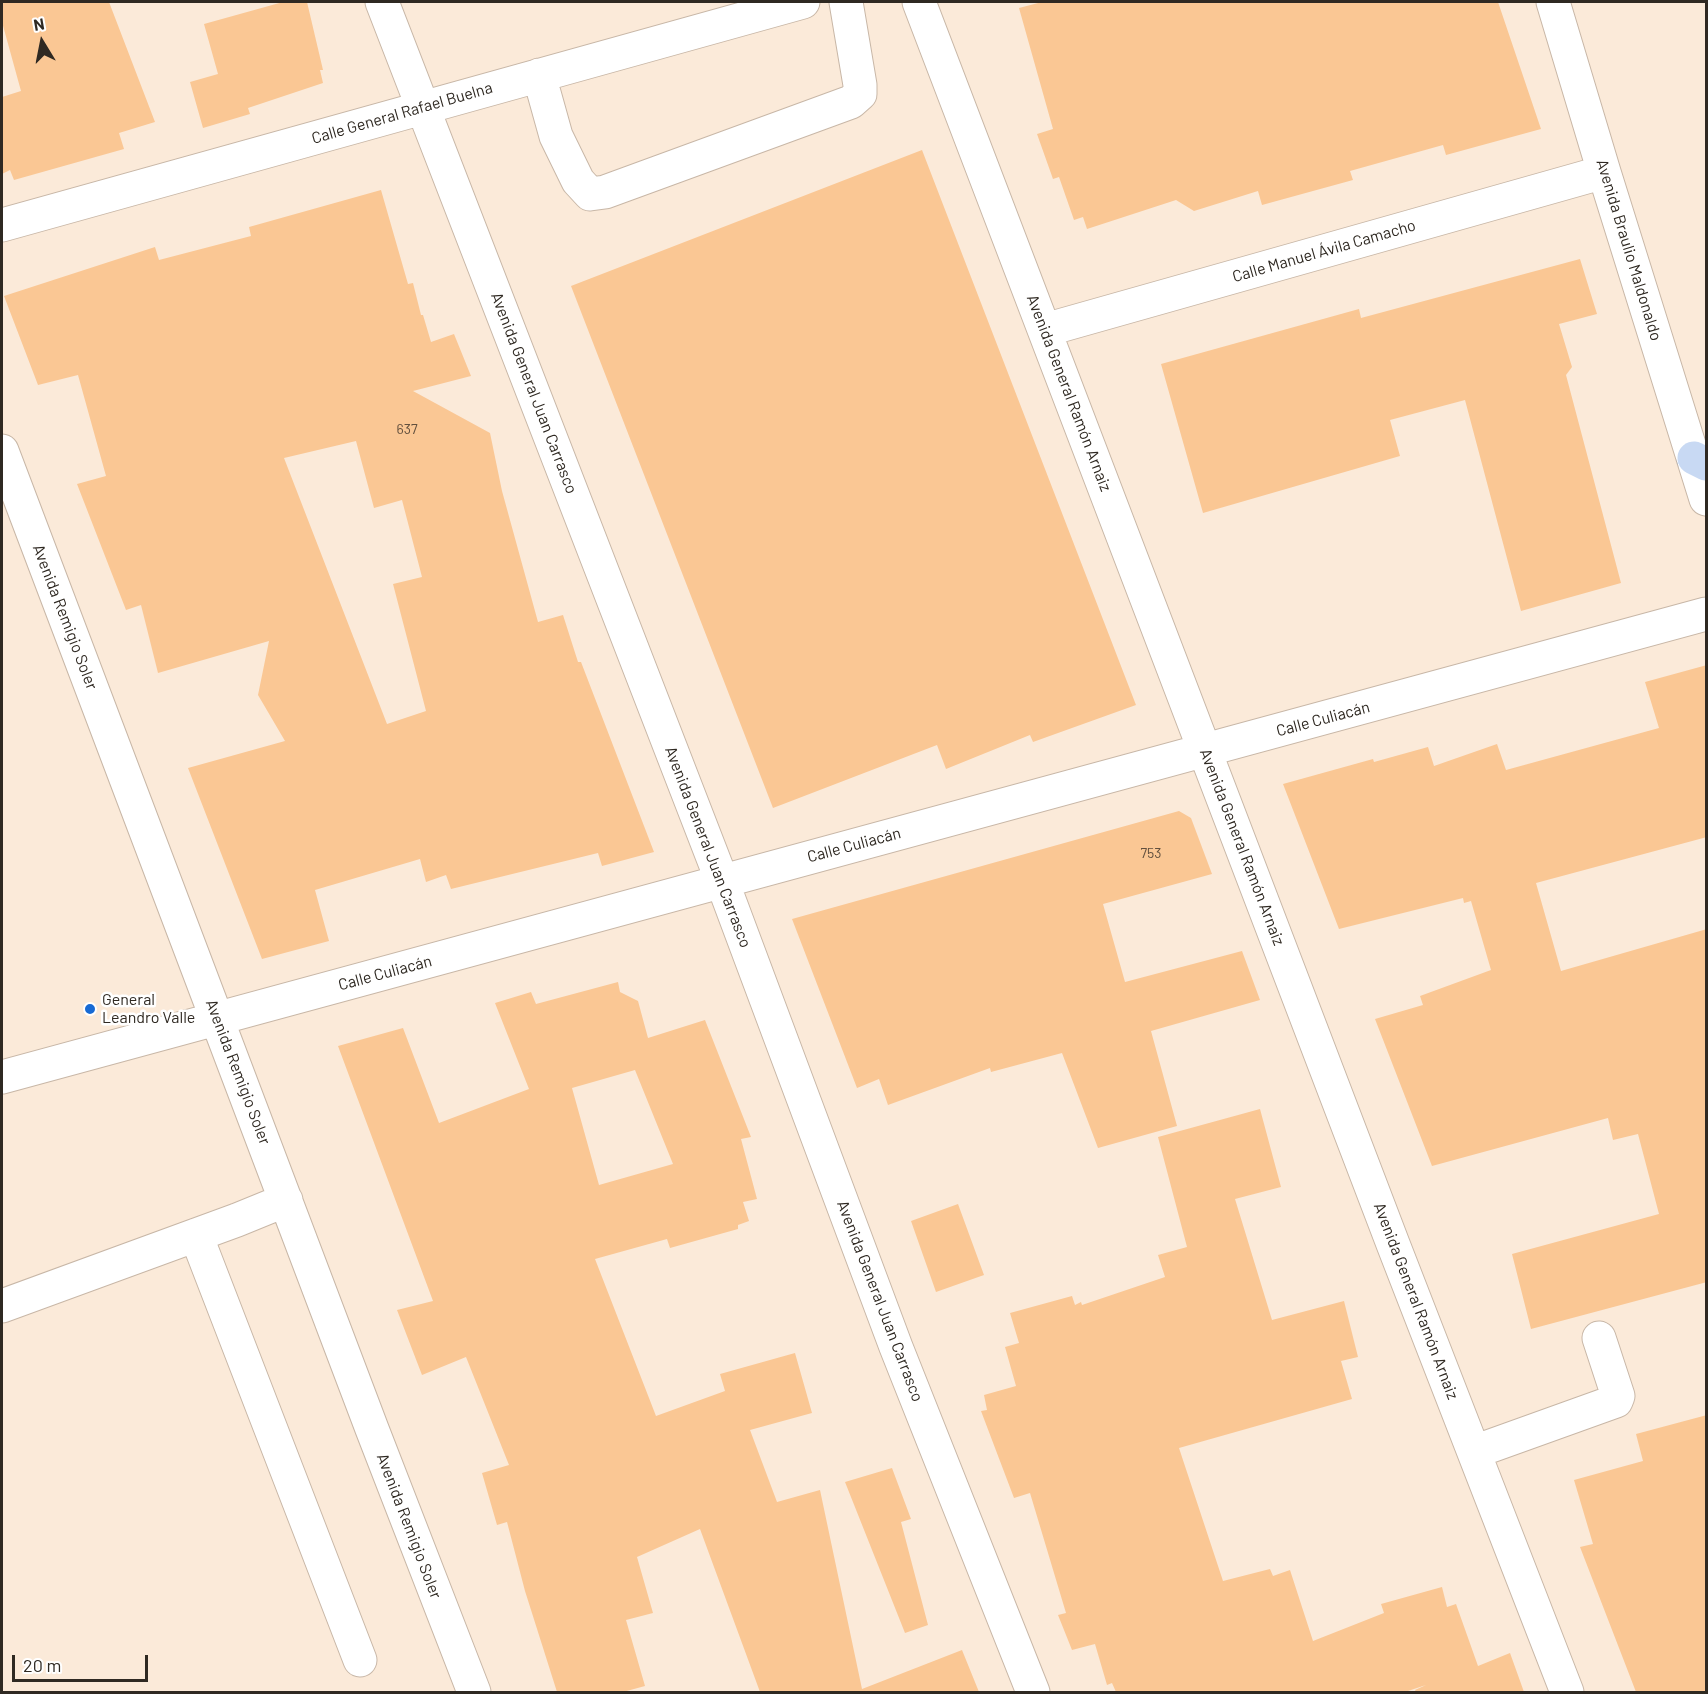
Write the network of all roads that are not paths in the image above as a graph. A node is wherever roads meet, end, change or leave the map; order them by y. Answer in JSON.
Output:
{"nodes":[{"id":1,"x":382,"y":2,"type":"edge"},
{"id":2,"x":803,"y":2,"type":"edge"},
{"id":3,"x":846,"y":2,"type":"edge"},
{"id":4,"x":919,"y":2,"type":"edge"},
{"id":5,"x":1553,"y":2,"type":"edge"},
{"id":6,"x":539,"y":75,"type":"junction"},
{"id":7,"x":423,"y":107,"type":"junction"},
{"id":8,"x":1604,"y":172,"type":"junction"},
{"id":9,"x":2,"y":225,"type":"edge"},
{"id":10,"x":1045,"y":330,"type":"junction"},
{"id":11,"x":2,"y":451,"type":"edge"},
{"id":12,"x":1700,"y":461,"type":"edge"},
{"id":13,"x":1707,"y":499,"type":"edge"},
{"id":14,"x":1707,"y":614,"type":"edge"},
{"id":15,"x":1205,"y":750,"type":"junction"},
{"id":16,"x":722,"y":881,"type":"junction"},
{"id":17,"x":218,"y":1019,"type":"junction"},
{"id":18,"x":2,"y":1077,"type":"edge"},
{"id":19,"x":286,"y":1200,"type":"junction"},
{"id":20,"x":196,"y":1235,"type":"junction"},
{"id":21,"x":2,"y":1306,"type":"edge"},
{"id":22,"x":1599,"y":1338,"type":"dead end"},
{"id":23,"x":1474,"y":1452,"type":"junction"},
{"id":24,"x":360,"y":1660,"type":"dead end"},
{"id":25,"x":474,"y":1692,"type":"edge"},
{"id":26,"x":1033,"y":1692,"type":"edge"},
{"id":27,"x":1567,"y":1692,"type":"edge"}],
"edges":[{"from":1,"to":7,"type":"street","name":"Avenida General Juan Carrasco"},
{"from":2,"to":6,"type":"street","name":"Calle General Rafael Buelna"},
{"from":3,"to":6,"type":"street"},
{"from":4,"to":10,"type":"street","name":"Avenida General Ramón Arnaiz"},
{"from":5,"to":8,"type":"street","name":"Avenida Braulio Maldonaldo"},
{"from":6,"to":7,"type":"street","name":"Calle General Rafael Buelna"},
{"from":7,"to":9,"type":"street","name":"Calle General Rafael Buelna"},
{"from":7,"to":16,"type":"street","name":"Avenida General Juan Carrasco"},
{"from":8,"to":10,"type":"street","name":"Calle Manuel Ávila Camacho"},
{"from":8,"to":12,"type":"street","name":"Avenida Braulio Maldonaldo"},
{"from":10,"to":15,"type":"street","name":"Avenida General Ramón Arnaiz"},
{"from":11,"to":17,"type":"street","name":"Avenida Remigio Soler"},
{"from":12,"to":13,"type":"street","name":"Avenida Braulio Maldonaldo"},
{"from":14,"to":15,"type":"street","name":"Calle Culiacán"},
{"from":15,"to":16,"type":"street","name":"Calle Culiacán"},
{"from":15,"to":23,"type":"street","name":"Avenida General Ramón Arnaiz"},
{"from":16,"to":17,"type":"street","name":"Calle Culiacán"},
{"from":16,"to":26,"type":"street","name":"Avenida General Juan Carrasco"},
{"from":17,"to":18,"type":"street","name":"Calle Culiacán"},
{"from":17,"to":19,"type":"street","name":"Avenida Remigio Soler"},
{"from":19,"to":20,"type":"street"},
{"from":19,"to":25,"type":"street","name":"Avenida Remigio Soler"},
{"from":20,"to":21,"type":"street"},
{"from":20,"to":24,"type":"street"},
{"from":22,"to":23,"type":"street"},
{"from":23,"to":27,"type":"street","name":"Avenida General Ramón Arnaiz"}]}
